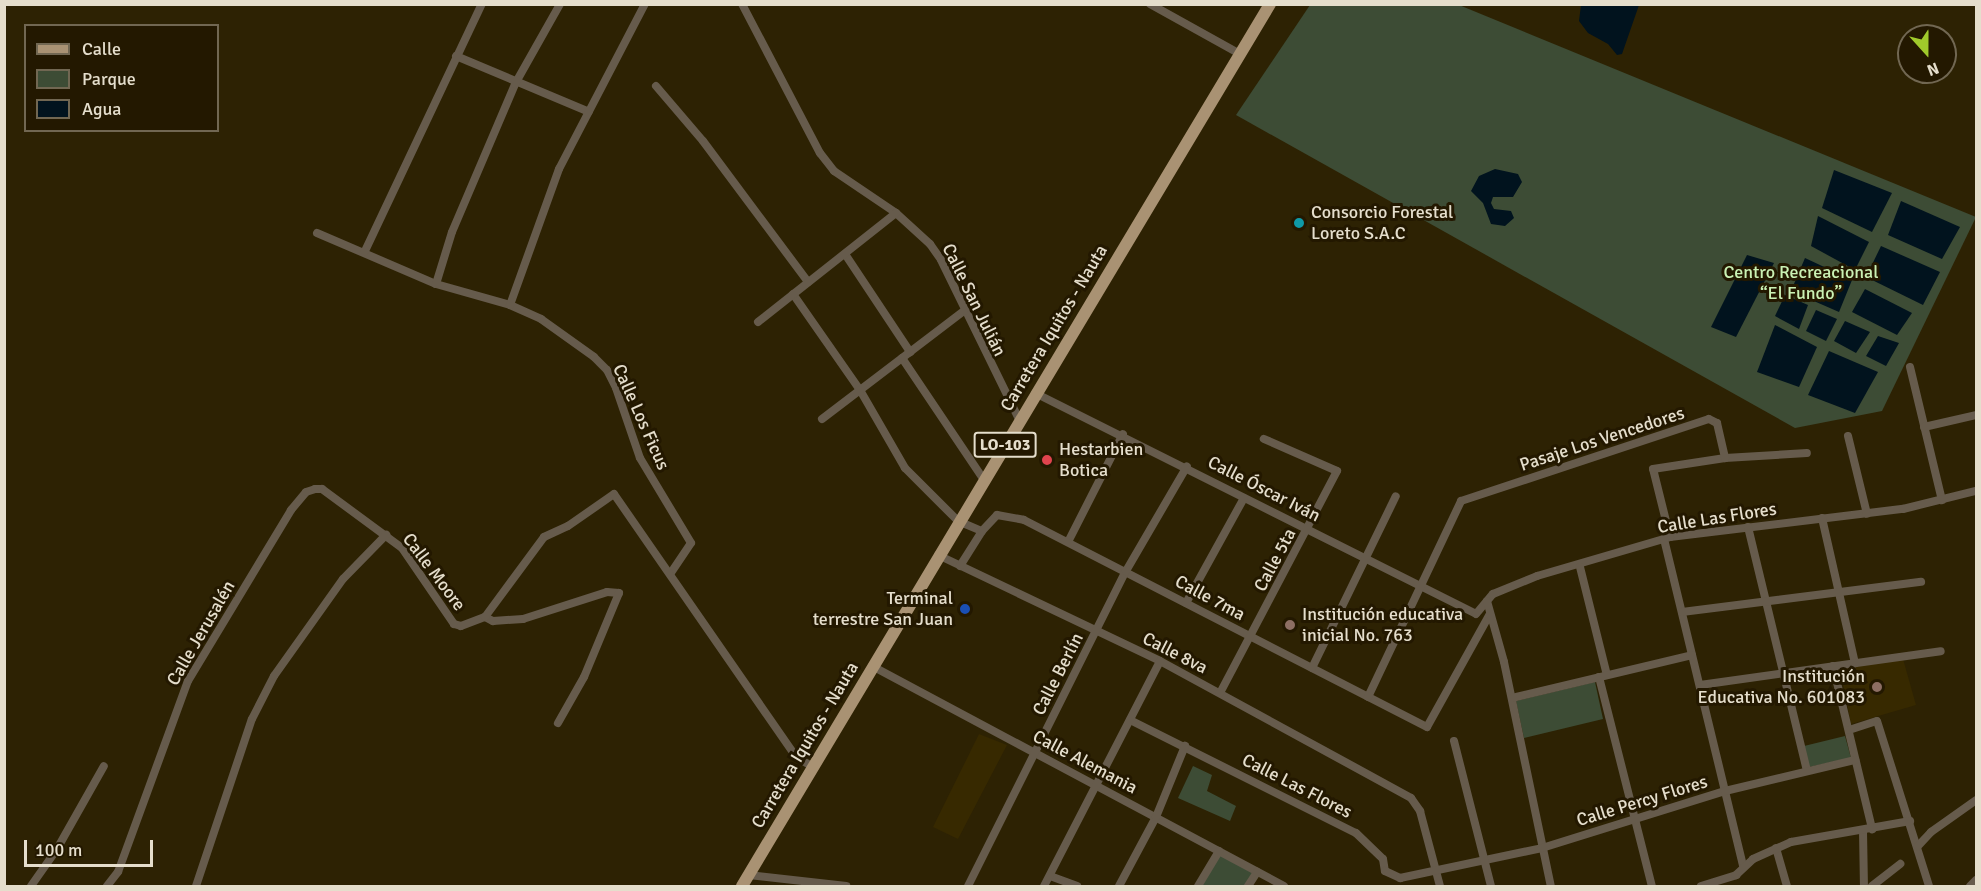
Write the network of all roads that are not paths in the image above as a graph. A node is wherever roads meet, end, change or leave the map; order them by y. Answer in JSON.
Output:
{"nodes":[{"id":1,"x":482,"y":4,"type":"edge"},
{"id":2,"x":560,"y":4,"type":"edge"},
{"id":3,"x":645,"y":4,"type":"edge"},
{"id":4,"x":742,"y":4,"type":"edge"},
{"id":5,"x":1150,"y":4,"type":"edge"},
{"id":6,"x":1270,"y":4,"type":"edge"},
{"id":7,"x":1240,"y":54,"type":"junction"},
{"id":8,"x":456,"y":56,"type":"junction"},
{"id":9,"x":514,"y":84,"type":"junction"},
{"id":10,"x":656,"y":86,"type":"dead end"},
{"id":11,"x":589,"y":112,"type":"junction"},
{"id":12,"x":896,"y":213,"type":"junction"},
{"id":13,"x":316,"y":233,"type":"dead end"},
{"id":14,"x":365,"y":251,"type":"junction"},
{"id":15,"x":845,"y":254,"type":"junction"},
{"id":16,"x":808,"y":282,"type":"junction"},
{"id":17,"x":436,"y":284,"type":"junction"},
{"id":18,"x":793,"y":294,"type":"junction"},
{"id":19,"x":510,"y":305,"type":"junction"},
{"id":20,"x":964,"y":311,"type":"junction"},
{"id":21,"x":758,"y":322,"type":"dead end"},
{"id":22,"x":910,"y":352,"type":"junction"},
{"id":23,"x":902,"y":358,"type":"junction"},
{"id":24,"x":1910,"y":367,"type":"dead end"},
{"id":25,"x":860,"y":390,"type":"junction"},
{"id":26,"x":1035,"y":393,"type":"junction"},
{"id":27,"x":1977,"y":415,"type":"edge"},
{"id":28,"x":822,"y":419,"type":"dead end"},
{"id":29,"x":1020,"y":421,"type":"junction"},
{"id":30,"x":1924,"y":427,"type":"junction"},
{"id":31,"x":1123,"y":434,"type":"junction"},
{"id":32,"x":1848,"y":436,"type":"dead end"},
{"id":33,"x":1264,"y":439,"type":"dead end"},
{"id":34,"x":1807,"y":453,"type":"dead end"},
{"id":35,"x":1725,"y":458,"type":"junction"},
{"id":36,"x":1187,"y":466,"type":"junction"},
{"id":37,"x":984,"y":480,"type":"junction"},
{"id":38,"x":1977,"y":491,"type":"edge"},
{"id":39,"x":1396,"y":496,"type":"dead end"},
{"id":40,"x":1244,"y":498,"type":"junction"},
{"id":41,"x":1942,"y":500,"type":"junction"},
{"id":42,"x":1867,"y":514,"type":"junction"},
{"id":43,"x":1822,"y":518,"type":"junction"},
{"id":44,"x":958,"y":521,"type":"junction"},
{"id":45,"x":1748,"y":527,"type":"junction"},
{"id":46,"x":1308,"y":529,"type":"junction"},
{"id":47,"x":982,"y":531,"type":"junction"},
{"id":48,"x":386,"y":535,"type":"junction"},
{"id":49,"x":1667,"y":538,"type":"junction"},
{"id":50,"x":1068,"y":542,"type":"junction"},
{"id":51,"x":938,"y":555,"type":"junction"},
{"id":52,"x":1367,"y":558,"type":"junction"},
{"id":53,"x":960,"y":566,"type":"junction"},
{"id":54,"x":1580,"y":567,"type":"junction"},
{"id":55,"x":1126,"y":571,"type":"junction"},
{"id":56,"x":670,"y":574,"type":"junction"},
{"id":57,"x":1921,"y":582,"type":"dead end"},
{"id":58,"x":1422,"y":588,"type":"junction"},
{"id":59,"x":1838,"y":593,"type":"junction"},
{"id":60,"x":1487,"y":601,"type":"junction"},
{"id":61,"x":1766,"y":602,"type":"junction"},
{"id":62,"x":1186,"y":603,"type":"junction"},
{"id":63,"x":1682,"y":612,"type":"junction"},
{"id":64,"x":1476,"y":614,"type":"joint"},
{"id":65,"x":1490,"y":615,"type":"junction"},
{"id":66,"x":485,"y":617,"type":"junction"},
{"id":67,"x":1096,"y":631,"type":"junction"},
{"id":68,"x":1251,"y":636,"type":"junction"},
{"id":69,"x":1941,"y":651,"type":"dead end"},
{"id":70,"x":1692,"y":655,"type":"junction"},
{"id":71,"x":1160,"y":661,"type":"junction"},
{"id":72,"x":1855,"y":663,"type":"junction"},
{"id":73,"x":872,"y":666,"type":"junction"},
{"id":74,"x":1833,"y":666,"type":"junction"},
{"id":75,"x":1312,"y":668,"type":"junction"},
{"id":76,"x":1783,"y":673,"type":"junction"},
{"id":77,"x":1603,"y":676,"type":"junction"},
{"id":78,"x":1700,"y":685,"type":"junction"},
{"id":79,"x":1220,"y":693,"type":"junction"},
{"id":80,"x":1368,"y":698,"type":"junction"},
{"id":81,"x":1512,"y":698,"type":"junction"},
{"id":82,"x":1130,"y":720,"type":"junction"},
{"id":83,"x":558,"y":723,"type":"dead end"},
{"id":84,"x":1849,"y":730,"type":"junction"},
{"id":85,"x":1454,"y":741,"type":"dead end"},
{"id":86,"x":1185,"y":746,"type":"junction"},
{"id":87,"x":1035,"y":752,"type":"junction"},
{"id":88,"x":1856,"y":760,"type":"junction"},
{"id":89,"x":104,"y":766,"type":"dead end"},
{"id":90,"x":813,"y":767,"type":"junction"},
{"id":91,"x":1807,"y":770,"type":"junction"},
{"id":92,"x":1096,"y":785,"type":"junction"},
{"id":93,"x":1725,"y":791,"type":"junction"},
{"id":94,"x":1976,"y":800,"type":"edge"},
{"id":95,"x":1156,"y":818,"type":"junction"},
{"id":96,"x":1634,"y":819,"type":"junction"},
{"id":97,"x":1910,"y":821,"type":"junction"},
{"id":98,"x":1868,"y":830,"type":"junction"},
{"id":99,"x":1918,"y":846,"type":"junction"},
{"id":100,"x":1542,"y":848,"type":"junction"},
{"id":101,"x":1776,"y":848,"type":"junction"},
{"id":102,"x":1219,"y":851,"type":"junction"},
{"id":103,"x":1485,"y":862,"type":"junction"},
{"id":104,"x":1900,"y":864,"type":"dead end"},
{"id":105,"x":1743,"y":866,"type":"junction"},
{"id":106,"x":1257,"y":872,"type":"junction"},
{"id":107,"x":1437,"y":872,"type":"junction"},
{"id":108,"x":749,"y":875,"type":"junction"},
{"id":109,"x":1050,"y":876,"type":"junction"},
{"id":110,"x":1977,"y":880,"type":"edge"},
{"id":111,"x":31,"y":886,"type":"edge"},
{"id":112,"x":107,"y":886,"type":"edge"},
{"id":113,"x":196,"y":886,"type":"edge"},
{"id":114,"x":742,"y":886,"type":"edge"},
{"id":115,"x":846,"y":886,"type":"edge"},
{"id":116,"x":968,"y":886,"type":"edge"},
{"id":117,"x":1044,"y":886,"type":"edge"},
{"id":118,"x":1077,"y":886,"type":"edge"},
{"id":119,"x":1119,"y":886,"type":"edge"},
{"id":120,"x":1198,"y":886,"type":"edge"},
{"id":121,"x":1248,"y":886,"type":"edge"},
{"id":122,"x":1284,"y":886,"type":"edge"},
{"id":123,"x":1440,"y":886,"type":"edge"},
{"id":124,"x":1491,"y":886,"type":"edge"},
{"id":125,"x":1551,"y":886,"type":"edge"},
{"id":126,"x":1652,"y":886,"type":"edge"},
{"id":127,"x":1701,"y":886,"type":"edge"},
{"id":128,"x":1787,"y":886,"type":"edge"},
{"id":129,"x":1864,"y":886,"type":"edge"},
{"id":130,"x":1872,"y":886,"type":"edge"},
{"id":131,"x":1929,"y":886,"type":"edge"},
{"id":132,"x":1970,"y":886,"type":"edge"}],
"edges":[{"from":1,"to":8,"type":"street"},
{"from":2,"to":9,"type":"street"},
{"from":3,"to":11,"type":"street"},
{"from":4,"to":12,"type":"street","name":"Calle San Julián"},
{"from":5,"to":7,"type":"street"},
{"from":6,"to":7,"type":"main road","name":"Carretera Iquitos - Nauta","number":"LO-103"},
{"from":7,"to":26,"type":"main road","name":"Carretera Iquitos - Nauta","number":"LO-103"},
{"from":8,"to":9,"type":"street"},
{"from":8,"to":14,"type":"street"},
{"from":9,"to":11,"type":"street"},
{"from":9,"to":17,"type":"street"},
{"from":10,"to":16,"type":"street"},
{"from":11,"to":19,"type":"street"},
{"from":12,"to":15,"type":"street"},
{"from":12,"to":20,"type":"street","name":"Calle San Julián"},
{"from":13,"to":14,"type":"street"},
{"from":14,"to":17,"type":"street"},
{"from":15,"to":16,"type":"street"},
{"from":15,"to":22,"type":"street"},
{"from":16,"to":18,"type":"street"},
{"from":17,"to":19,"type":"street"},
{"from":18,"to":21,"type":"street"},
{"from":18,"to":25,"type":"street"},
{"from":19,"to":56,"type":"street","name":"Calle Los Ficus"},
{"from":20,"to":22,"type":"street"},
{"from":20,"to":29,"type":"street","name":"Calle San Julián"},
{"from":22,"to":23,"type":"street"},
{"from":23,"to":25,"type":"street"},
{"from":23,"to":37,"type":"street"},
{"from":24,"to":30,"type":"street"},
{"from":25,"to":28,"type":"street"},
{"from":25,"to":44,"type":"street"},
{"from":26,"to":29,"type":"main road","name":"Carretera Iquitos - Nauta","number":"LO-103"},
{"from":26,"to":31,"type":"street","name":"Calle Óscar Iván"},
{"from":27,"to":30,"type":"street"},
{"from":29,"to":37,"type":"main road","name":"Carretera Iquitos - Nauta","number":"LO-103"},
{"from":30,"to":41,"type":"street"},
{"from":31,"to":36,"type":"street","name":"Calle Óscar Iván"},
{"from":31,"to":50,"type":"street"},
{"from":32,"to":42,"type":"street"},
{"from":33,"to":46,"type":"street","name":"Calle 5ta"},
{"from":34,"to":35,"type":"street"},
{"from":35,"to":49,"type":"street"},
{"from":35,"to":58,"type":"street","name":"Pasaje Los Vencedores"},
{"from":36,"to":40,"type":"street","name":"Calle Óscar Iván"},
{"from":36,"to":55,"type":"street","name":"Calle Berlín"},
{"from":37,"to":44,"type":"main road","name":"Carretera Iquitos - Nauta","number":"LO-103"},
{"from":38,"to":41,"type":"street","name":"Calle Las Flores"},
{"from":39,"to":52,"type":"street"},
{"from":40,"to":46,"type":"street","name":"Calle Óscar Iván"},
{"from":40,"to":62,"type":"street"},
{"from":41,"to":42,"type":"street","name":"Calle Las Flores"},
{"from":42,"to":43,"type":"street","name":"Calle Las Flores"},
{"from":43,"to":45,"type":"street","name":"Calle Las Flores"},
{"from":43,"to":59,"type":"street"},
{"from":44,"to":47,"type":"street"},
{"from":44,"to":51,"type":"main road","name":"Carretera Iquitos - Nauta","number":"LO-103"},
{"from":45,"to":49,"type":"street","name":"Calle Las Flores"},
{"from":45,"to":61,"type":"street"},
{"from":46,"to":52,"type":"street","name":"Calle Óscar Iván"},
{"from":46,"to":68,"type":"street","name":"Calle 5ta"},
{"from":47,"to":50,"type":"street","name":"Calle 7ma"},
{"from":47,"to":53,"type":"street","name":"Calle 7ma"},
{"from":48,"to":66,"type":"street","name":"Calle Moore"},
{"from":48,"to":112,"type":"street","name":"Calle Jerusalén"},
{"from":48,"to":113,"type":"street","name":"Calle Moore"},
{"from":49,"to":54,"type":"street","name":"Calle Las Flores"},
{"from":49,"to":63,"type":"street"},
{"from":50,"to":55,"type":"street","name":"Calle 7ma"},
{"from":51,"to":53,"type":"street","name":"Calle 8va"},
{"from":51,"to":73,"type":"main road","name":"Carretera Iquitos - Nauta","number":"LO-103"},
{"from":52,"to":58,"type":"street","name":"Calle Óscar Iván"},
{"from":52,"to":75,"type":"street"},
{"from":53,"to":67,"type":"street","name":"Calle 8va"},
{"from":54,"to":60,"type":"street","name":"Calle Las Flores"},
{"from":54,"to":77,"type":"street"},
{"from":55,"to":62,"type":"street","name":"Calle 7ma"},
{"from":55,"to":67,"type":"street","name":"Calle Berlín"},
{"from":56,"to":66,"type":"street","name":"Calle Moore"},
{"from":56,"to":90,"type":"street","name":"Calle Moore"},
{"from":57,"to":59,"type":"street"},
{"from":58,"to":64,"type":"street","name":"Calle Óscar Iván"},
{"from":58,"to":80,"type":"street"},
{"from":59,"to":61,"type":"street"},
{"from":59,"to":72,"type":"street"},
{"from":60,"to":64,"type":"street","name":"Calle Las Flores"},
{"from":60,"to":65,"type":"street"},
{"from":61,"to":63,"type":"street"},
{"from":61,"to":76,"type":"street"},
{"from":62,"to":68,"type":"street","name":"Calle 7ma"},
{"from":63,"to":70,"type":"street"},
{"from":65,"to":80,"type":"street","name":"Calle 7ma"},
{"from":65,"to":81,"type":"street"},
{"from":66,"to":83,"type":"street"},
{"from":67,"to":71,"type":"street","name":"Calle 8va"},
{"from":67,"to":87,"type":"street","name":"Calle Berlín"},
{"from":68,"to":75,"type":"street","name":"Calle 7ma"},
{"from":68,"to":79,"type":"street","name":"Calle 5ta"},
{"from":69,"to":72,"type":"street"},
{"from":70,"to":77,"type":"street"},
{"from":70,"to":78,"type":"street"},
{"from":71,"to":79,"type":"street","name":"Calle 8va"},
{"from":71,"to":82,"type":"street"},
{"from":72,"to":74,"type":"street"},
{"from":73,"to":87,"type":"street","name":"Calle Alemania"},
{"from":73,"to":90,"type":"main road","name":"Carretera Iquitos - Nauta","number":"LO-103"},
{"from":74,"to":76,"type":"street"},
{"from":74,"to":84,"type":"street"},
{"from":75,"to":80,"type":"street","name":"Calle 7ma"},
{"from":76,"to":78,"type":"street"},
{"from":76,"to":91,"type":"street"},
{"from":77,"to":81,"type":"street"},
{"from":77,"to":96,"type":"street"},
{"from":78,"to":93,"type":"street"},
{"from":79,"to":107,"type":"street","name":"Calle 8va"},
{"from":81,"to":100,"type":"street"},
{"from":82,"to":86,"type":"street","name":"Calle Las Flores"},
{"from":82,"to":92,"type":"street"},
{"from":84,"to":88,"type":"street"},
{"from":84,"to":97,"type":"street"},
{"from":85,"to":103,"type":"street"},
{"from":86,"to":95,"type":"street"},
{"from":86,"to":107,"type":"street","name":"Calle Las Flores"},
{"from":87,"to":92,"type":"street","name":"Calle Alemania"},
{"from":87,"to":116,"type":"street","name":"Calle Berlín"},
{"from":88,"to":91,"type":"street","name":"Calle Percy Flores"},
{"from":88,"to":98,"type":"street"},
{"from":89,"to":111,"type":"street"},
{"from":90,"to":108,"type":"main road","name":"Carretera Iquitos - Nauta","number":"LO-103"},
{"from":91,"to":93,"type":"street","name":"Calle Percy Flores"},
{"from":92,"to":95,"type":"street","name":"Calle Alemania"},
{"from":92,"to":109,"type":"street"},
{"from":93,"to":96,"type":"street","name":"Calle Percy Flores"},
{"from":93,"to":105,"type":"street"},
{"from":94,"to":99,"type":"street"},
{"from":95,"to":102,"type":"street","name":"Calle Alemania"},
{"from":95,"to":119,"type":"street"},
{"from":96,"to":100,"type":"street","name":"Calle Percy Flores"},
{"from":96,"to":126,"type":"street"},
{"from":97,"to":98,"type":"street"},
{"from":97,"to":99,"type":"street"},
{"from":98,"to":101,"type":"street"},
{"from":98,"to":129,"type":"street"},
{"from":99,"to":131,"type":"street"},
{"from":100,"to":103,"type":"street","name":"Calle Percy Flores"},
{"from":100,"to":125,"type":"street"},
{"from":101,"to":105,"type":"street"},
{"from":101,"to":128,"type":"street"},
{"from":102,"to":106,"type":"street","name":"Calle Alemania"},
{"from":102,"to":120,"type":"street"},
{"from":103,"to":107,"type":"street","name":"Calle Percy Flores"},
{"from":103,"to":124,"type":"street"},
{"from":104,"to":130,"type":"street"},
{"from":105,"to":127,"type":"street"},
{"from":106,"to":121,"type":"street"},
{"from":106,"to":122,"type":"street","name":"Calle Alemania"},
{"from":107,"to":123,"type":"street","name":"Calle 8va"},
{"from":108,"to":114,"type":"main road","name":"Carretera Iquitos - Nauta","number":"LO-103"},
{"from":108,"to":115,"type":"street"},
{"from":109,"to":117,"type":"street"},
{"from":109,"to":118,"type":"street"},
{"from":110,"to":132,"type":"street"}]}
